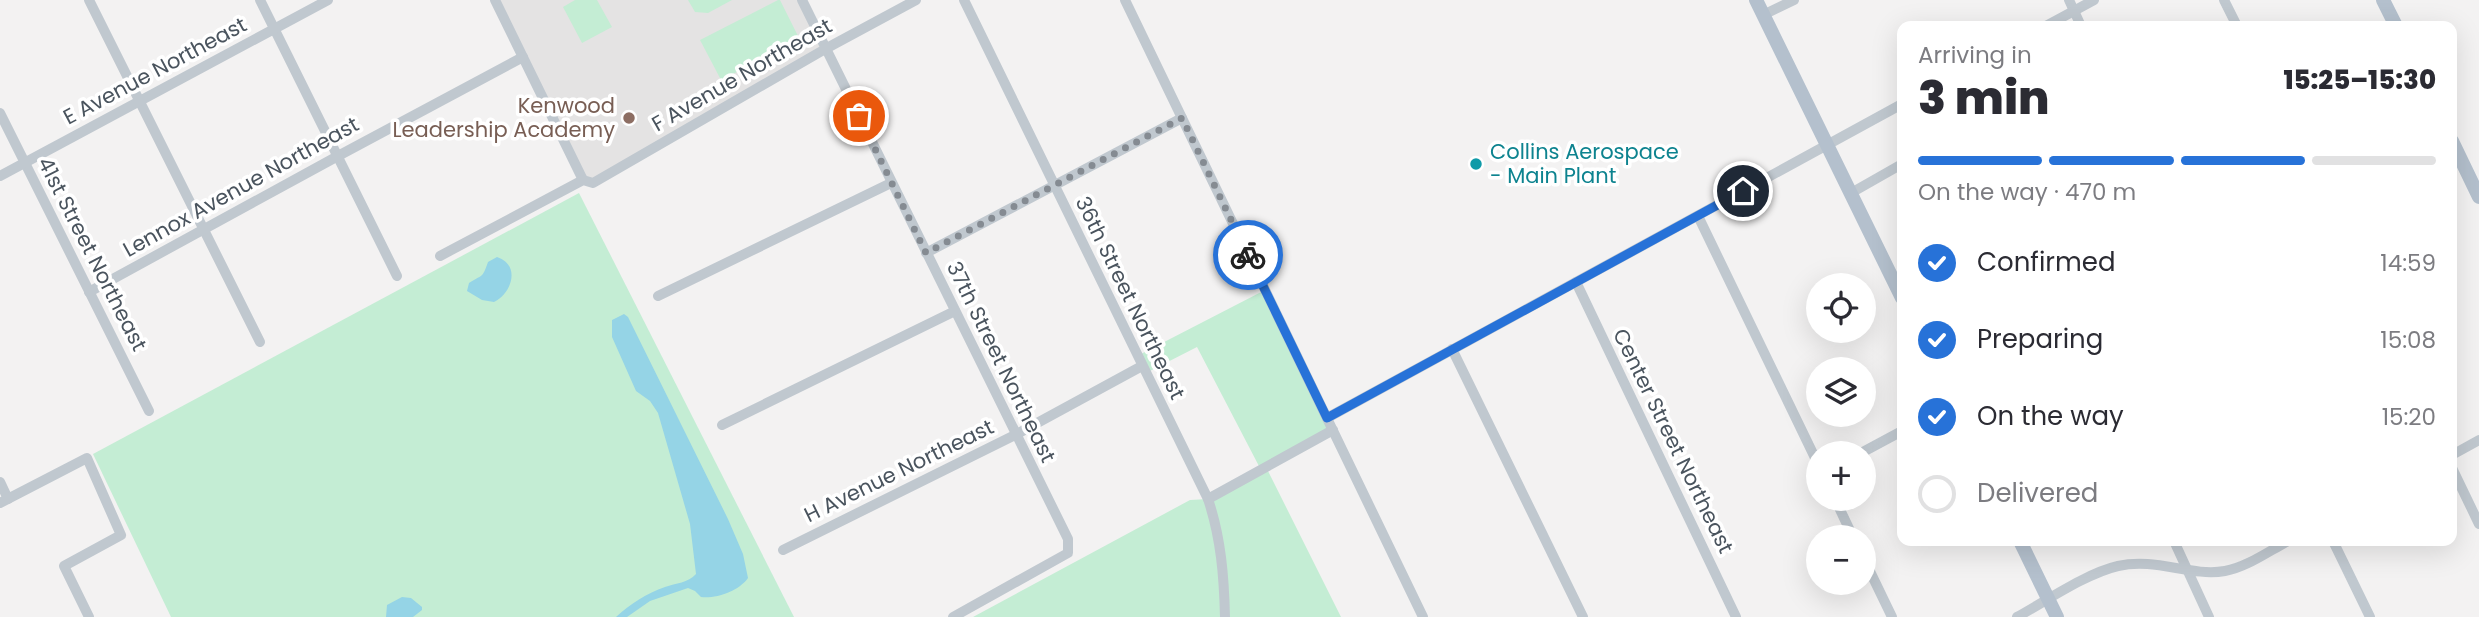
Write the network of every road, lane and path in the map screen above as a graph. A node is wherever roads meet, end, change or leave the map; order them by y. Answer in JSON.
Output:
{"nodes":[{"id":1,"x":89,"y":0,"type":"edge"},
{"id":2,"x":260,"y":0,"type":"edge"},
{"id":3,"x":328,"y":0,"type":"edge"},
{"id":4,"x":495,"y":0,"type":"edge"},
{"id":5,"x":802,"y":0,"type":"edge"},
{"id":6,"x":916,"y":0,"type":"edge"},
{"id":7,"x":964,"y":0,"type":"edge"},
{"id":8,"x":1125,"y":0,"type":"edge"},
{"id":9,"x":1756,"y":0,"type":"edge"},
{"id":10,"x":1794,"y":0,"type":"edge"},
{"id":11,"x":2068,"y":0,"type":"edge"},
{"id":12,"x":2094,"y":0,"type":"edge"},
{"id":13,"x":2224,"y":0,"type":"edge"},
{"id":14,"x":2383,"y":0,"type":"edge"},
{"id":15,"x":2074,"y":11,"type":"junction"},
{"id":16,"x":1763,"y":15,"type":"junction"},
{"id":17,"x":2055,"y":21,"type":"edge"},
{"id":18,"x":2079,"y":21,"type":"edge"},
{"id":19,"x":2234,"y":21,"type":"edge"},
{"id":20,"x":2394,"y":21,"type":"edge"},
{"id":21,"x":274,"y":29,"type":"junction"},
{"id":22,"x":827,"y":48,"type":"junction"},
{"id":23,"x":523,"y":57,"type":"junction"},
{"id":24,"x":140,"y":101,"type":"junction"},
{"id":25,"x":1897,"y":107,"type":"edge"},
{"id":26,"x":0,"y":113,"type":"edge"},
{"id":27,"x":1182,"y":118,"type":"junction"},
{"id":28,"x":1827,"y":145,"type":"junction"},
{"id":29,"x":2457,"y":151,"type":"edge"},
{"id":30,"x":338,"y":156,"type":"junction"},
{"id":31,"x":25,"y":163,"type":"junction"},
{"id":32,"x":1897,"y":166,"type":"edge"},
{"id":33,"x":0,"y":176,"type":"edge"},
{"id":34,"x":583,"y":180,"type":"junction"},
{"id":35,"x":891,"y":183,"type":"junction"},
{"id":36,"x":1054,"y":186,"type":"junction"},
{"id":37,"x":1851,"y":193,"type":"junction"},
{"id":38,"x":2479,"y":197,"type":"edge"},
{"id":39,"x":1698,"y":216,"type":"junction"},
{"id":40,"x":204,"y":230,"type":"junction"},
{"id":41,"x":926,"y":253,"type":"junction"},
{"id":42,"x":440,"y":256,"type":"dead end"},
{"id":43,"x":397,"y":276,"type":"dead end"},
{"id":44,"x":1576,"y":282,"type":"junction"},
{"id":45,"x":1897,"y":288,"type":"edge"},
{"id":46,"x":89,"y":292,"type":"junction"},
{"id":47,"x":658,"y":296,"type":"dead end"},
{"id":48,"x":955,"y":311,"type":"junction"},
{"id":49,"x":260,"y":342,"type":"dead end"},
{"id":50,"x":1452,"y":349,"type":"junction"},
{"id":51,"x":1142,"y":366,"type":"junction"},
{"id":52,"x":149,"y":411,"type":"dead end"},
{"id":53,"x":1327,"y":418,"type":"junction"},
{"id":54,"x":722,"y":425,"type":"dead end"},
{"id":55,"x":1333,"y":430,"type":"junction"},
{"id":56,"x":1897,"y":434,"type":"edge"},
{"id":57,"x":1015,"y":435,"type":"junction"},
{"id":58,"x":2479,"y":440,"type":"edge"},
{"id":59,"x":1807,"y":441,"type":"edge"},
{"id":60,"x":1876,"y":445,"type":"edge"},
{"id":61,"x":2457,"y":452,"type":"edge"},
{"id":62,"x":2457,"y":478,"type":"edge"},
{"id":63,"x":0,"y":482,"type":"edge"},
{"id":64,"x":1208,"y":499,"type":"junction"},
{"id":65,"x":4,"y":501,"type":"edge"},
{"id":66,"x":2479,"y":524,"type":"edge"},
{"id":67,"x":2022,"y":546,"type":"edge"},
{"id":68,"x":2176,"y":546,"type":"edge"},
{"id":69,"x":2279,"y":546,"type":"edge"},
{"id":70,"x":2335,"y":546,"type":"edge"},
{"id":71,"x":783,"y":550,"type":"dead end"},
{"id":72,"x":2188,"y":569,"type":"junction"},
{"id":73,"x":1876,"y":584,"type":"edge"},
{"id":74,"x":2049,"y":600,"type":"junction"},
{"id":75,"x":89,"y":617,"type":"edge"},
{"id":76,"x":953,"y":617,"type":"edge"},
{"id":77,"x":1226,"y":617,"type":"edge"},
{"id":78,"x":1423,"y":617,"type":"edge"},
{"id":79,"x":1583,"y":617,"type":"edge"},
{"id":80,"x":1736,"y":617,"type":"edge"},
{"id":81,"x":1892,"y":617,"type":"edge"},
{"id":82,"x":2017,"y":617,"type":"edge"},
{"id":83,"x":2057,"y":617,"type":"edge"},
{"id":84,"x":2209,"y":617,"type":"edge"},
{"id":85,"x":2370,"y":617,"type":"edge"}],
"edges":[{"from":1,"to":24,"type":"street"},
{"from":2,"to":21,"type":"street"},
{"from":3,"to":21,"type":"street","name":"E Avenue Northeast"},
{"from":4,"to":23,"type":"street"},
{"from":5,"to":22,"type":"street","name":"37th Street Northeast"},
{"from":6,"to":22,"type":"street","name":"F Avenue Northeast"},
{"from":7,"to":36,"type":"street","name":"36th Street Northeast"},
{"from":8,"to":27,"type":"street"},
{"from":9,"to":16,"type":"main road"},
{"from":10,"to":16,"type":"street"},
{"from":11,"to":15,"type":"street"},
{"from":12,"to":15,"type":"street"},
{"from":13,"to":19,"type":"street"},
{"from":14,"to":20,"type":"main road"},
{"from":15,"to":17,"type":"street"},
{"from":15,"to":18,"type":"street"},
{"from":16,"to":28,"type":"main road"},
{"from":21,"to":24,"type":"street","name":"E Avenue Northeast"},
{"from":21,"to":30,"type":"street"},
{"from":22,"to":34,"type":"street","name":"F Avenue Northeast"},
{"from":22,"to":35,"type":"street","name":"37th Street Northeast"},
{"from":23,"to":30,"type":"street","name":"Lennox Avenue Northeast"},
{"from":23,"to":34,"type":"street"},
{"from":24,"to":31,"type":"street","name":"E Avenue Northeast"},
{"from":24,"to":40,"type":"street"},
{"from":25,"to":28,"type":"street"},
{"from":26,"to":31,"type":"street","name":"41st Street Northeast"},
{"from":27,"to":36,"type":"street"},
{"from":27,"to":53,"type":"street"},
{"from":28,"to":37,"type":"main road"},
{"from":28,"to":39,"type":"street"},
{"from":29,"to":38,"type":"main road"},
{"from":30,"to":40,"type":"street","name":"Lennox Avenue Northeast"},
{"from":30,"to":43,"type":"street"},
{"from":31,"to":33,"type":"street","name":"E Avenue Northeast"},
{"from":31,"to":46,"type":"street","name":"41st Street Northeast"},
{"from":32,"to":37,"type":"street"},
{"from":34,"to":42,"type":"street","name":"F Avenue Northeast"},
{"from":35,"to":41,"type":"street","name":"37th Street Northeast"},
{"from":35,"to":47,"type":"street"},
{"from":36,"to":41,"type":"street"},
{"from":36,"to":51,"type":"street","name":"36th Street Northeast"},
{"from":37,"to":45,"type":"main road"},
{"from":39,"to":44,"type":"street"},
{"from":39,"to":59,"type":"street"},
{"from":40,"to":46,"type":"street","name":"Lennox Avenue Northeast"},
{"from":40,"to":49,"type":"street"},
{"from":41,"to":48,"type":"street","name":"37th Street Northeast"},
{"from":44,"to":50,"type":"street"},
{"from":44,"to":80,"type":"street","name":"Center Street Northeast"},
{"from":46,"to":52,"type":"street","name":"41st Street Northeast"},
{"from":48,"to":54,"type":"street"},
{"from":48,"to":57,"type":"street","name":"37th Street Northeast"},
{"from":50,"to":53,"type":"street"},
{"from":50,"to":79,"type":"street"},
{"from":51,"to":57,"type":"street","name":"H Avenue Northeast"},
{"from":51,"to":64,"type":"street","name":"36th Street Northeast"},
{"from":53,"to":55,"type":"street"},
{"from":55,"to":64,"type":"street"},
{"from":55,"to":78,"type":"street"},
{"from":56,"to":60,"type":"street"},
{"from":57,"to":71,"type":"street","name":"H Avenue Northeast"},
{"from":57,"to":76,"type":"street","name":"37th Street Northeast"},
{"from":58,"to":61,"type":"street"},
{"from":62,"to":66,"type":"street"},
{"from":63,"to":65,"type":"street"},
{"from":64,"to":77,"type":"street","name":"36th Street Northeast"},
{"from":65,"to":75,"type":"street"},
{"from":67,"to":74,"type":"main road"},
{"from":68,"to":72,"type":"street"},
{"from":69,"to":72,"type":"street"},
{"from":70,"to":85,"type":"street"},
{"from":72,"to":74,"type":"street"},
{"from":72,"to":84,"type":"street"},
{"from":73,"to":81,"type":"street"},
{"from":74,"to":82,"type":"street"},
{"from":74,"to":83,"type":"main road"}]}
